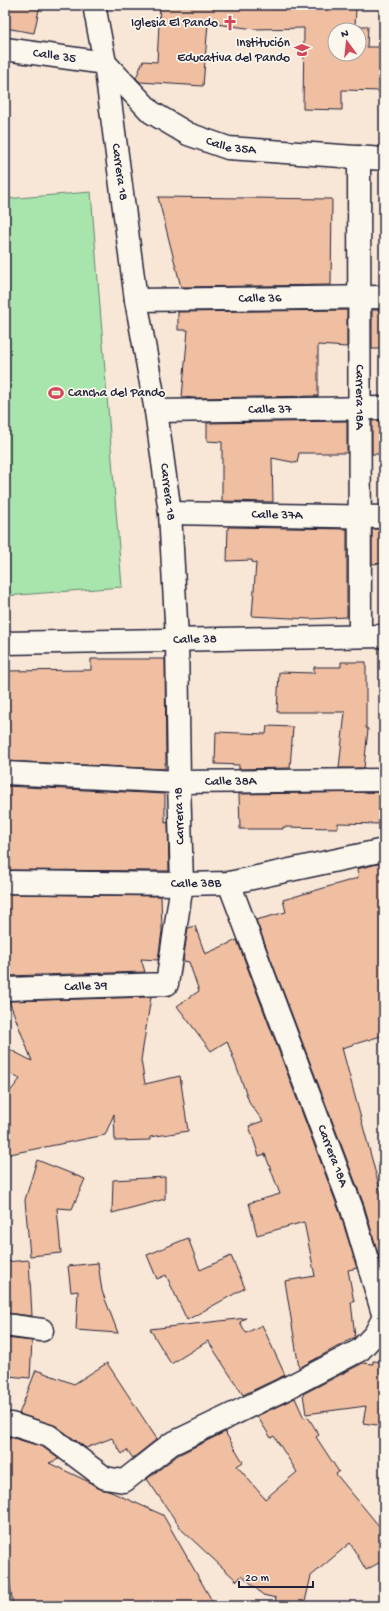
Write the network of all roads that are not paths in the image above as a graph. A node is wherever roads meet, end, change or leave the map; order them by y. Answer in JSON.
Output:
{"nodes":[{"id":1,"x":94,"y":5,"type":"edge"},
{"id":2,"x":5,"y":49,"type":"edge"},
{"id":3,"x":105,"y":63,"type":"junction"},
{"id":4,"x":359,"y":157,"type":"junction"},
{"id":5,"x":384,"y":159,"type":"edge"},
{"id":6,"x":358,"y":296,"type":"junction"},
{"id":7,"x":384,"y":297,"type":"edge"},
{"id":8,"x":136,"y":300,"type":"junction"},
{"id":9,"x":359,"y":408,"type":"junction"},
{"id":10,"x":384,"y":408,"type":"edge"},
{"id":11,"x":156,"y":412,"type":"junction"},
{"id":12,"x":170,"y":513,"type":"junction"},
{"id":13,"x":359,"y":517,"type":"junction"},
{"id":14,"x":384,"y":517,"type":"edge"},
{"id":15,"x":360,"y":636,"type":"junction"},
{"id":16,"x":384,"y":636,"type":"edge"},
{"id":17,"x":177,"y":640,"type":"junction"},
{"id":18,"x":5,"y":643,"type":"edge"},
{"id":19,"x":5,"y":773,"type":"edge"},
{"id":20,"x":384,"y":780,"type":"edge"},
{"id":21,"x":179,"y":782,"type":"junction"},
{"id":22,"x":384,"y":850,"type":"edge"},
{"id":23,"x":5,"y":882,"type":"edge"},
{"id":24,"x":229,"y":883,"type":"junction"},
{"id":25,"x":182,"y":884,"type":"junction"},
{"id":26,"x":167,"y":984,"type":"joint"},
{"id":27,"x":5,"y":989,"type":"edge"},
{"id":28,"x":5,"y":1325,"type":"edge"},
{"id":29,"x":42,"y":1330,"type":"dead end"},
{"id":30,"x":5,"y":1425,"type":"edge"}],
"edges":[{"from":1,"to":3,"type":"street","name":"Carrera 18"},
{"from":2,"to":3,"type":"street","name":"Calle 35"},
{"from":3,"to":4,"type":"street","name":"Calle 35A"},
{"from":3,"to":8,"type":"street","name":"Carrera 18"},
{"from":4,"to":5,"type":"street","name":"Calle 35A"},
{"from":4,"to":6,"type":"street","name":"Carrera 18A"},
{"from":6,"to":7,"type":"street","name":"Calle 36"},
{"from":6,"to":8,"type":"street","name":"Calle 36"},
{"from":6,"to":9,"type":"street","name":"Carrera 18A"},
{"from":8,"to":11,"type":"street","name":"Carrera 18"},
{"from":9,"to":10,"type":"street","name":"Calle 37"},
{"from":9,"to":11,"type":"street","name":"Calle 37"},
{"from":9,"to":13,"type":"street","name":"Carrera 18A"},
{"from":11,"to":12,"type":"street","name":"Carrera 18"},
{"from":12,"to":13,"type":"street","name":"Calle 37A"},
{"from":12,"to":17,"type":"street","name":"Carrera 18"},
{"from":13,"to":14,"type":"street","name":"Calle 37A"},
{"from":13,"to":15,"type":"street","name":"Carrera 18A"},
{"from":15,"to":16,"type":"street","name":"Calle 38"},
{"from":15,"to":17,"type":"street","name":"Calle 38"},
{"from":17,"to":18,"type":"street","name":"Calle 38"},
{"from":17,"to":21,"type":"street","name":"Carrera 18"},
{"from":19,"to":21,"type":"street","name":"Calle 38A"},
{"from":20,"to":21,"type":"street","name":"Calle 38A"},
{"from":21,"to":25,"type":"street","name":"Carrera 18"},
{"from":22,"to":24,"type":"street","name":"Calle 38B"},
{"from":23,"to":25,"type":"street","name":"Calle 38B"},
{"from":24,"to":25,"type":"street","name":"Calle 38B"},
{"from":24,"to":30,"type":"street","name":"Carrera 18A"},
{"from":25,"to":26,"type":"street","name":"Carrera 18"},
{"from":26,"to":27,"type":"street","name":"Calle 39"},
{"from":28,"to":29,"type":"street"}]}
